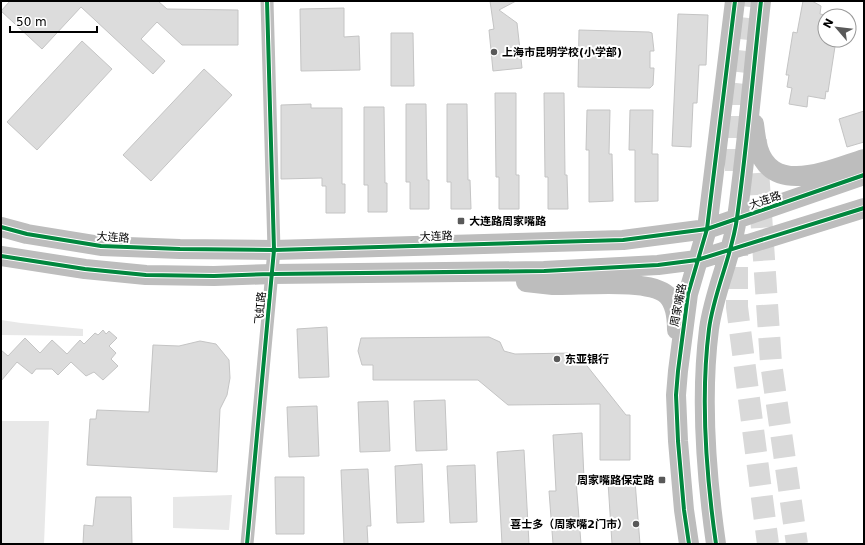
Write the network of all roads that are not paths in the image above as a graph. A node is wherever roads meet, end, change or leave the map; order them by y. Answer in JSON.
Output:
{"nodes":[{"id":1,"x":267,"y":1,"type":"edge"},
{"id":2,"x":735,"y":1,"type":"edge"},
{"id":3,"x":761,"y":1,"type":"edge"},
{"id":4,"x":754,"y":66,"type":"junction"},
{"id":5,"x":864,"y":159,"type":"edge"},
{"id":6,"x":864,"y":175,"type":"edge"},
{"id":7,"x":864,"y":208,"type":"edge"},
{"id":8,"x":737,"y":219,"type":"junction"},
{"id":9,"x":1,"y":227,"type":"edge"},
{"id":10,"x":707,"y":229,"type":"junction"},
{"id":11,"x":274,"y":250,"type":"junction"},
{"id":12,"x":729,"y":251,"type":"junction"},
{"id":13,"x":1,"y":256,"type":"edge"},
{"id":14,"x":697,"y":260,"type":"junction"},
{"id":15,"x":481,"y":272,"type":"junction"},
{"id":16,"x":272,"y":274,"type":"junction"},
{"id":17,"x":678,"y":371,"type":"junction"},
{"id":18,"x":247,"y":544,"type":"edge"},
{"id":19,"x":688,"y":544,"type":"edge"},
{"id":20,"x":716,"y":544,"type":"edge"}],
"edges":[{"from":1,"to":11,"type":"street","name":"飞虹路"},
{"from":2,"to":10,"type":"main road","name":"周家嘴路"},
{"from":3,"to":4,"type":"main road"},
{"from":4,"to":5,"type":"main road"},
{"from":4,"to":8,"type":"main road"},
{"from":6,"to":8,"type":"main road","name":"大连路"},
{"from":7,"to":12,"type":"main road"},
{"from":8,"to":10,"type":"main road","name":"大连路"},
{"from":8,"to":12,"type":"main road"},
{"from":9,"to":11,"type":"main road","name":"大连路"},
{"from":10,"to":11,"type":"main road","name":"大连路"},
{"from":10,"to":14,"type":"main road","name":"周家嘴路"},
{"from":11,"to":16,"type":"street","name":"飞虹路"},
{"from":12,"to":14,"type":"main road"},
{"from":12,"to":20,"type":"main road"},
{"from":13,"to":16,"type":"main road"},
{"from":14,"to":15,"type":"main road"},
{"from":14,"to":17,"type":"main road","name":"周家嘴路"},
{"from":15,"to":16,"type":"main road"},
{"from":15,"to":17,"type":"main road"},
{"from":16,"to":18,"type":"street","name":"飞虹路"},
{"from":17,"to":19,"type":"main road","name":"周家嘴路"}]}
